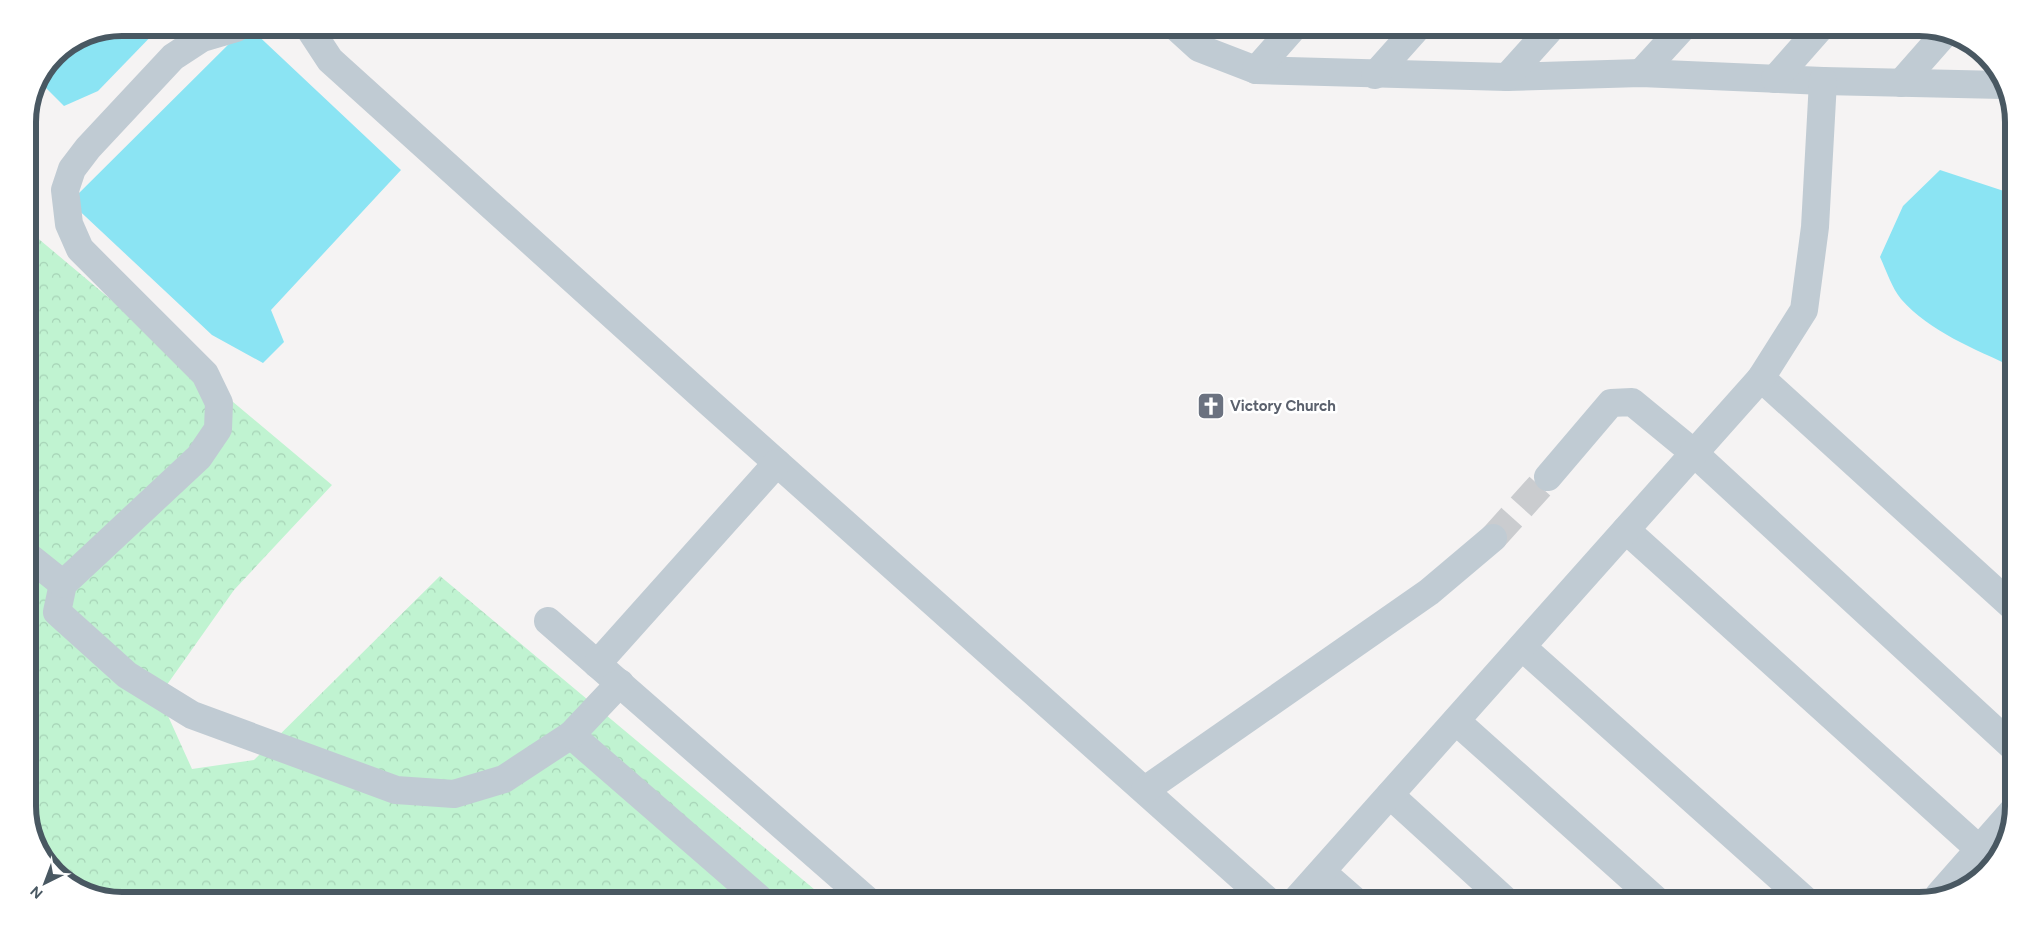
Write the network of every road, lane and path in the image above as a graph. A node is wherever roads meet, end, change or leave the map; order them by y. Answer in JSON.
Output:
{"nodes":[{"id":1,"x":209,"y":36,"type":"edge"},
{"id":2,"x":314,"y":36,"type":"edge"},
{"id":3,"x":1186,"y":36,"type":"edge"},
{"id":4,"x":1286,"y":36,"type":"edge"},
{"id":5,"x":1410,"y":36,"type":"edge"},
{"id":6,"x":1544,"y":36,"type":"edge"},
{"id":7,"x":1675,"y":36,"type":"edge"},
{"id":8,"x":1813,"y":36,"type":"edge"},
{"id":9,"x":1940,"y":39,"type":"edge"},
{"id":10,"x":1256,"y":70,"type":"junction"},
{"id":11,"x":1641,"y":73,"type":"junction"},
{"id":12,"x":1375,"y":74,"type":"junction"},
{"id":13,"x":1507,"y":76,"type":"junction"},
{"id":14,"x":1775,"y":79,"type":"junction"},
{"id":15,"x":1823,"y":81,"type":"junction"},
{"id":16,"x":1901,"y":83,"type":"junction"},
{"id":17,"x":1996,"y":85,"type":"edge"},
{"id":18,"x":1761,"y":378,"type":"junction"},
{"id":19,"x":1694,"y":453,"type":"junction"},
{"id":20,"x":777,"y":463,"type":"junction"},
{"id":21,"x":1548,"y":477,"type":"tunnel mouth"},
{"id":22,"x":1626,"y":530,"type":"junction"},
{"id":23,"x":1493,"y":538,"type":"tunnel mouth"},
{"id":24,"x":36,"y":562,"type":"edge"},
{"id":25,"x":63,"y":584,"type":"junction"},
{"id":26,"x":2005,"y":599,"type":"edge"},
{"id":27,"x":548,"y":621,"type":"dead end"},
{"id":28,"x":1522,"y":647,"type":"junction"},
{"id":29,"x":597,"y":664,"type":"junction"},
{"id":30,"x":620,"y":683,"type":"junction"},
{"id":31,"x":1456,"y":721,"type":"junction"},
{"id":32,"x":571,"y":735,"type":"junction"},
{"id":33,"x":2005,"y":739,"type":"edge"},
{"id":34,"x":1145,"y":790,"type":"junction"},
{"id":35,"x":1390,"y":796,"type":"junction"},
{"id":36,"x":2003,"y":822,"type":"edge"},
{"id":37,"x":1980,"y":849,"type":"junction"},
{"id":38,"x":1322,"y":872,"type":"junction"},
{"id":39,"x":1945,"y":888,"type":"edge"},
{"id":40,"x":752,"y":892,"type":"edge"},
{"id":41,"x":858,"y":892,"type":"edge"},
{"id":42,"x":1258,"y":892,"type":"edge"},
{"id":43,"x":1303,"y":892,"type":"edge"},
{"id":44,"x":1345,"y":892,"type":"edge"},
{"id":45,"x":1496,"y":892,"type":"edge"},
{"id":46,"x":1647,"y":892,"type":"edge"},
{"id":47,"x":1796,"y":892,"type":"edge"}],
"edges":[{"from":1,"to":25,"type":"lane"},
{"from":2,"to":20,"type":"lane"},
{"from":3,"to":10,"type":"lane"},
{"from":4,"to":10,"type":"lane"},
{"from":5,"to":12,"type":"lane"},
{"from":6,"to":13,"type":"lane"},
{"from":7,"to":11,"type":"lane"},
{"from":8,"to":14,"type":"lane"},
{"from":9,"to":16,"type":"lane"},
{"from":10,"to":12,"type":"lane"},
{"from":11,"to":13,"type":"lane"},
{"from":11,"to":14,"type":"lane"},
{"from":12,"to":13,"type":"lane"},
{"from":14,"to":15,"type":"lane"},
{"from":15,"to":16,"type":"lane"},
{"from":15,"to":18,"type":"lane"},
{"from":16,"to":17,"type":"lane"},
{"from":18,"to":19,"type":"lane"},
{"from":18,"to":26,"type":"lane"},
{"from":19,"to":21,"type":"lane"},
{"from":19,"to":22,"type":"lane"},
{"from":19,"to":33,"type":"lane"},
{"from":20,"to":29,"type":"lane"},
{"from":20,"to":34,"type":"lane"},
{"from":22,"to":28,"type":"lane"},
{"from":22,"to":37,"type":"lane"},
{"from":23,"to":34,"type":"lane"},
{"from":24,"to":25,"type":"lane"},
{"from":25,"to":32,"type":"lane"},
{"from":27,"to":29,"type":"lane"},
{"from":28,"to":31,"type":"lane"},
{"from":28,"to":47,"type":"lane"},
{"from":29,"to":30,"type":"lane"},
{"from":30,"to":32,"type":"lane"},
{"from":30,"to":41,"type":"lane"},
{"from":31,"to":35,"type":"lane"},
{"from":31,"to":46,"type":"lane"},
{"from":32,"to":40,"type":"lane"},
{"from":34,"to":42,"type":"lane"},
{"from":35,"to":38,"type":"lane"},
{"from":35,"to":45,"type":"lane"},
{"from":36,"to":37,"type":"lane"},
{"from":37,"to":39,"type":"lane"},
{"from":38,"to":43,"type":"lane"},
{"from":38,"to":44,"type":"lane"}]}
